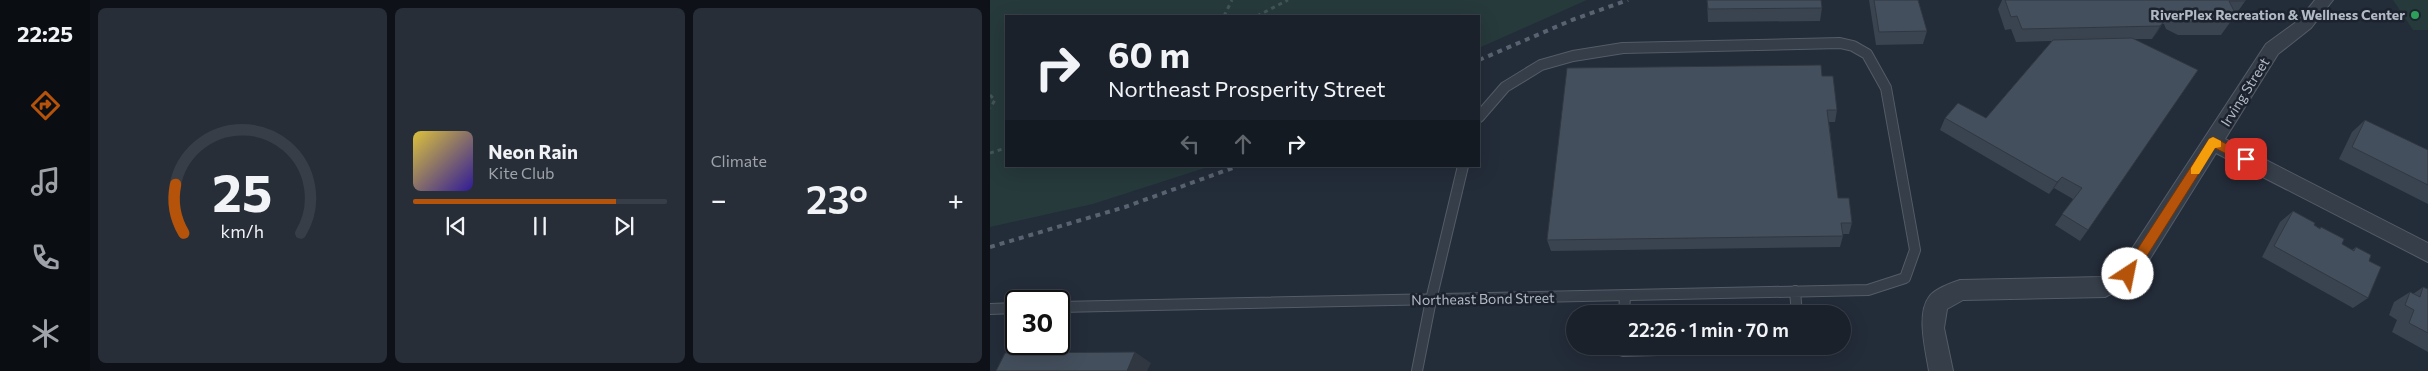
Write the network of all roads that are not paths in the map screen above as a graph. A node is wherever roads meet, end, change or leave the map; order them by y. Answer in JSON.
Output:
{"nodes":[{"id":1,"x":2325,"y":0,"type":"edge"},
{"id":2,"x":1480,"y":116,"type":"edge"},
{"id":3,"x":2213,"y":142,"type":"junction"},
{"id":4,"x":1463,"y":167,"type":"edge"},
{"id":5,"x":2428,"y":253,"type":"edge"},
{"id":6,"x":1795,"y":291,"type":"junction"},
{"id":7,"x":1625,"y":296,"type":"junction"},
{"id":8,"x":1431,"y":300,"type":"junction"},
{"id":9,"x":1624,"y":305,"type":"edge"},
{"id":10,"x":1796,"y":305,"type":"edge"},
{"id":11,"x":1070,"y":307,"type":"edge"},
{"id":12,"x":990,"y":308,"type":"edge"},
{"id":13,"x":1005,"y":308,"type":"edge"},
{"id":14,"x":1417,"y":371,"type":"edge"},
{"id":15,"x":1941,"y":371,"type":"edge"}],
"edges":[{"from":1,"to":3,"type":"street","name":"Irving Street"},
{"from":2,"to":6,"type":"lane","name":"Northeast Bond Street"},
{"from":3,"to":5,"type":"street"},
{"from":3,"to":15,"type":"street","name":"Irving Street"},
{"from":4,"to":8,"type":"lane"},
{"from":6,"to":7,"type":"lane","name":"Northeast Bond Street"},
{"from":6,"to":10,"type":"lane"},
{"from":7,"to":8,"type":"lane","name":"Northeast Bond Street"},
{"from":7,"to":9,"type":"lane"},
{"from":8,"to":11,"type":"lane","name":"Northeast Bond Street"},
{"from":8,"to":14,"type":"lane"},
{"from":12,"to":13,"type":"lane"}]}
